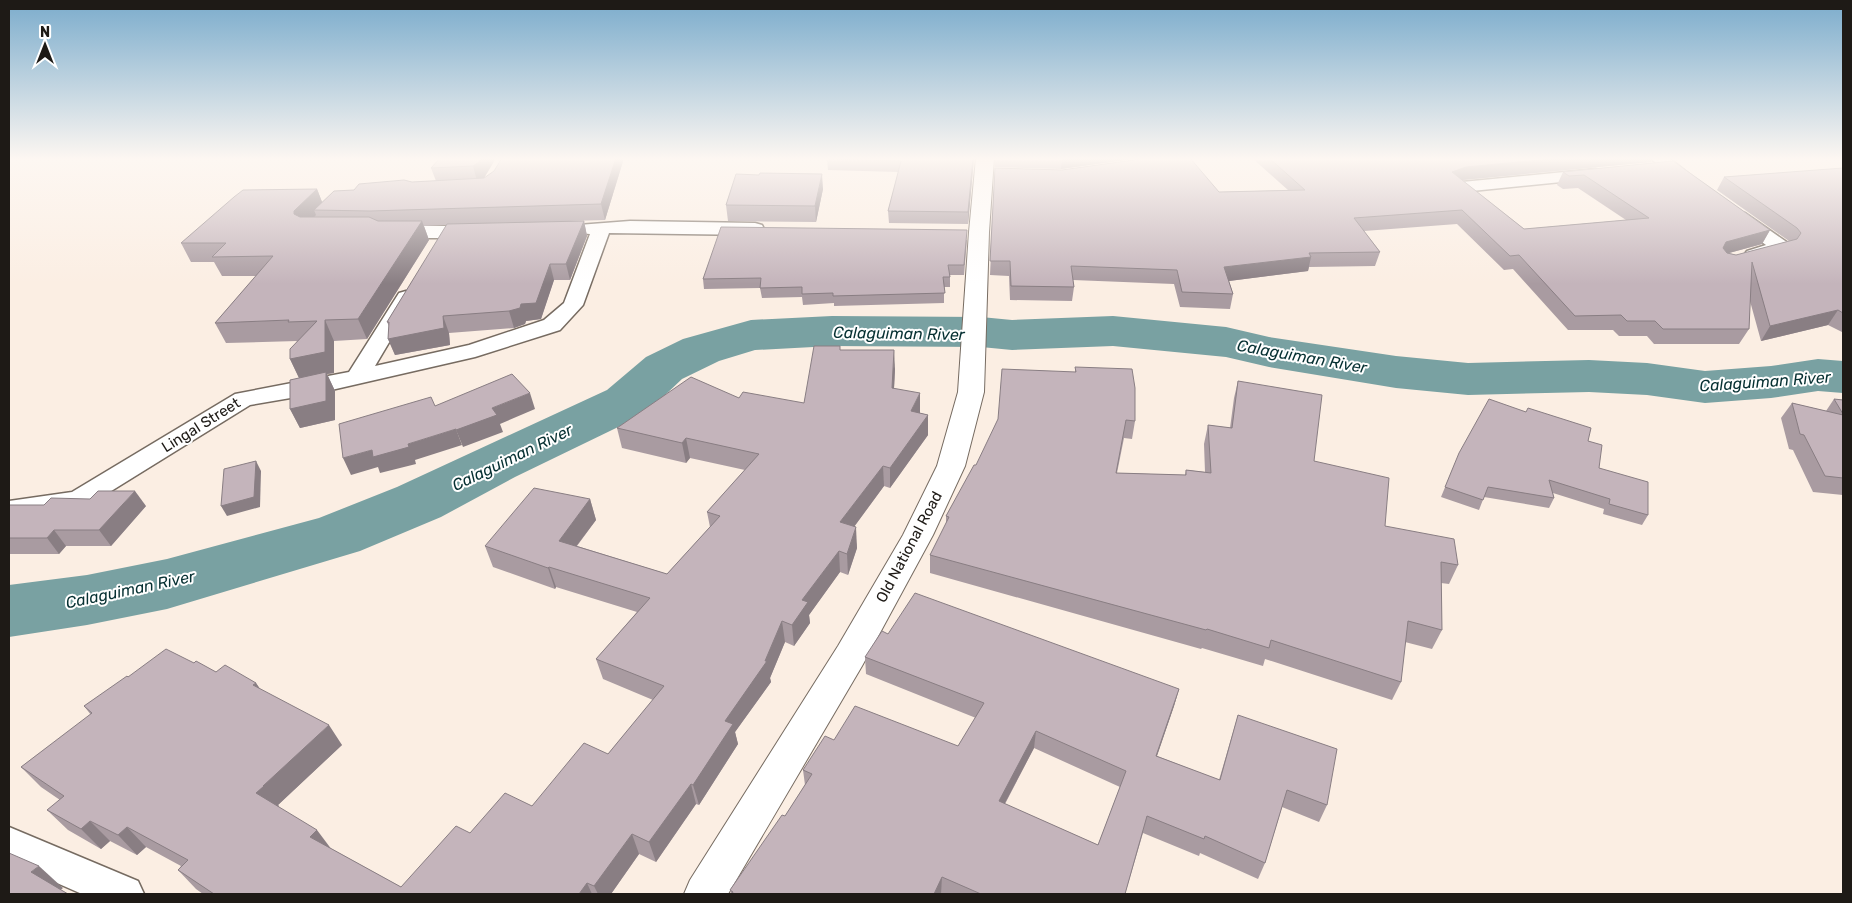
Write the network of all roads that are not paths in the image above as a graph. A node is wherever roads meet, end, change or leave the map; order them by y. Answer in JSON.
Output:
{"nodes":[{"id":1,"x":980,"y":200,"type":"edge"},
{"id":2,"x":1725,"y":207,"type":"edge"},
{"id":3,"x":601,"y":229,"type":"junction"},
{"id":4,"x":770,"y":229,"type":"edge"},
{"id":5,"x":572,"y":230,"type":"edge"},
{"id":6,"x":385,"y":232,"type":"edge"},
{"id":7,"x":494,"y":232,"type":"edge"},
{"id":8,"x":1735,"y":259,"type":"edge"},
{"id":9,"x":414,"y":284,"type":"edge"},
{"id":10,"x":358,"y":376,"type":"junction"},
{"id":11,"x":9,"y":510,"type":"edge"},
{"id":12,"x":9,"y":844,"type":"edge"},
{"id":13,"x":125,"y":894,"type":"edge"},
{"id":14,"x":706,"y":894,"type":"edge"}],
"edges":[{"from":1,"to":14,"type":"main road","name":"Old National Road"},
{"from":2,"to":8,"type":"street"},
{"from":3,"to":4,"type":"street"},
{"from":3,"to":5,"type":"street"},
{"from":3,"to":10,"type":"street","name":"Lingal Street"},
{"from":6,"to":7,"type":"street"},
{"from":9,"to":10,"type":"street"},
{"from":10,"to":11,"type":"street","name":"Lingal Street"},
{"from":12,"to":13,"type":"street"}]}
